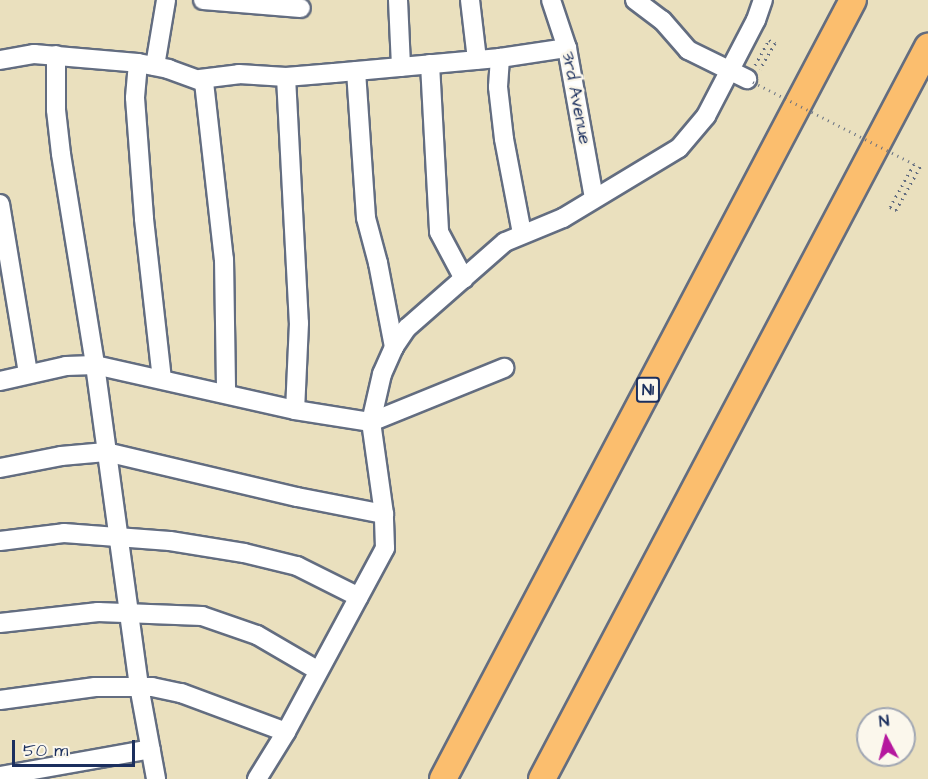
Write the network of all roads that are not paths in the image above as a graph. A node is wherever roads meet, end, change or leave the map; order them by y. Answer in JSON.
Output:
{"nodes":[{"id":1,"x":166,"y":0,"type":"edge"},
{"id":2,"x":203,"y":0,"type":"edge"},
{"id":3,"x":398,"y":0,"type":"edge"},
{"id":4,"x":470,"y":0,"type":"edge"},
{"id":5,"x":551,"y":0,"type":"edge"},
{"id":6,"x":634,"y":0,"type":"edge"},
{"id":7,"x":763,"y":0,"type":"edge"},
{"id":8,"x":853,"y":0,"type":"edge"},
{"id":9,"x":301,"y":9,"type":"dead end"},
{"id":10,"x":928,"y":47,"type":"edge"},
{"id":11,"x":567,"y":48,"type":"junction"},
{"id":12,"x":56,"y":55,"type":"junction"},
{"id":13,"x":500,"y":58,"type":"junction"},
{"id":14,"x":0,"y":60,"type":"edge"},
{"id":15,"x":477,"y":60,"type":"junction"},
{"id":16,"x":430,"y":64,"type":"junction"},
{"id":17,"x":146,"y":65,"type":"junction"},
{"id":18,"x":401,"y":67,"type":"junction"},
{"id":19,"x":728,"y":70,"type":"junction"},
{"id":20,"x":356,"y":71,"type":"junction"},
{"id":21,"x":286,"y":77,"type":"junction"},
{"id":22,"x":200,"y":79,"type":"junction"},
{"id":23,"x":750,"y":81,"type":"road end"},
{"id":24,"x":594,"y":198,"type":"junction"},
{"id":25,"x":0,"y":204,"type":"edge"},
{"id":26,"x":522,"y":233,"type":"junction"},
{"id":27,"x":464,"y":279,"type":"junction"},
{"id":28,"x":394,"y":347,"type":"junction"},
{"id":29,"x":95,"y":365,"type":"junction"},
{"id":30,"x":504,"y":368,"type":"dead end"},
{"id":31,"x":28,"y":374,"type":"junction"},
{"id":32,"x":162,"y":379,"type":"junction"},
{"id":33,"x":0,"y":381,"type":"edge"},
{"id":34,"x":226,"y":393,"type":"junction"},
{"id":35,"x":295,"y":410,"type":"junction"},
{"id":36,"x":371,"y":422,"type":"junction"},
{"id":37,"x":106,"y":452,"type":"junction"},
{"id":38,"x":0,"y":468,"type":"edge"},
{"id":39,"x":384,"y":514,"type":"junction"},
{"id":40,"x":119,"y":536,"type":"junction"},
{"id":41,"x":0,"y":541,"type":"edge"},
{"id":42,"x":359,"y":597,"type":"junction"},
{"id":43,"x":129,"y":614,"type":"junction"},
{"id":44,"x":0,"y":622,"type":"edge"},
{"id":45,"x":317,"y":670,"type":"junction"},
{"id":46,"x":139,"y":686,"type":"junction"},
{"id":47,"x":0,"y":700,"type":"edge"},
{"id":48,"x":286,"y":732,"type":"junction"},
{"id":49,"x":151,"y":749,"type":"junction"},
{"id":50,"x":0,"y":776,"type":"edge"},
{"id":51,"x":156,"y":779,"type":"edge"},
{"id":52,"x":257,"y":779,"type":"edge"},
{"id":53,"x":443,"y":779,"type":"edge"},
{"id":54,"x":542,"y":779,"type":"edge"}],
"edges":[{"from":1,"to":17,"type":"street"},
{"from":2,"to":9,"type":"street"},
{"from":3,"to":18,"type":"street"},
{"from":4,"to":15,"type":"street"},
{"from":5,"to":11,"type":"street","name":"3rd Avenue"},
{"from":6,"to":19,"type":"street"},
{"from":7,"to":19,"type":"street"},
{"from":8,"to":53,"type":"highway","number":"N1"},
{"from":10,"to":54,"type":"highway"},
{"from":11,"to":13,"type":"street"},
{"from":11,"to":24,"type":"street","name":"3rd Avenue"},
{"from":12,"to":14,"type":"street"},
{"from":12,"to":17,"type":"street"},
{"from":12,"to":29,"type":"street"},
{"from":13,"to":15,"type":"street"},
{"from":13,"to":26,"type":"street"},
{"from":15,"to":16,"type":"street"},
{"from":16,"to":18,"type":"street"},
{"from":16,"to":27,"type":"street"},
{"from":17,"to":22,"type":"street"},
{"from":17,"to":32,"type":"street"},
{"from":18,"to":20,"type":"street"},
{"from":19,"to":23,"type":"street"},
{"from":19,"to":24,"type":"street"},
{"from":20,"to":21,"type":"street"},
{"from":20,"to":28,"type":"street"},
{"from":21,"to":22,"type":"street"},
{"from":21,"to":35,"type":"street"},
{"from":22,"to":34,"type":"street"},
{"from":24,"to":26,"type":"street"},
{"from":25,"to":31,"type":"street"},
{"from":26,"to":27,"type":"street"},
{"from":27,"to":28,"type":"street"},
{"from":28,"to":36,"type":"street"},
{"from":29,"to":31,"type":"street"},
{"from":29,"to":32,"type":"street"},
{"from":29,"to":37,"type":"street"},
{"from":30,"to":36,"type":"street"},
{"from":31,"to":33,"type":"street"},
{"from":32,"to":34,"type":"street"},
{"from":34,"to":35,"type":"street"},
{"from":35,"to":36,"type":"street"},
{"from":36,"to":39,"type":"street"},
{"from":37,"to":38,"type":"street"},
{"from":37,"to":39,"type":"street"},
{"from":37,"to":40,"type":"street"},
{"from":39,"to":42,"type":"street"},
{"from":40,"to":41,"type":"street"},
{"from":40,"to":42,"type":"street"},
{"from":40,"to":43,"type":"street"},
{"from":42,"to":45,"type":"street"},
{"from":43,"to":44,"type":"street"},
{"from":43,"to":45,"type":"street"},
{"from":43,"to":46,"type":"street"},
{"from":45,"to":48,"type":"street"},
{"from":46,"to":47,"type":"street"},
{"from":46,"to":48,"type":"street"},
{"from":46,"to":49,"type":"street"},
{"from":48,"to":52,"type":"street"},
{"from":49,"to":50,"type":"street"},
{"from":49,"to":51,"type":"street"}]}
